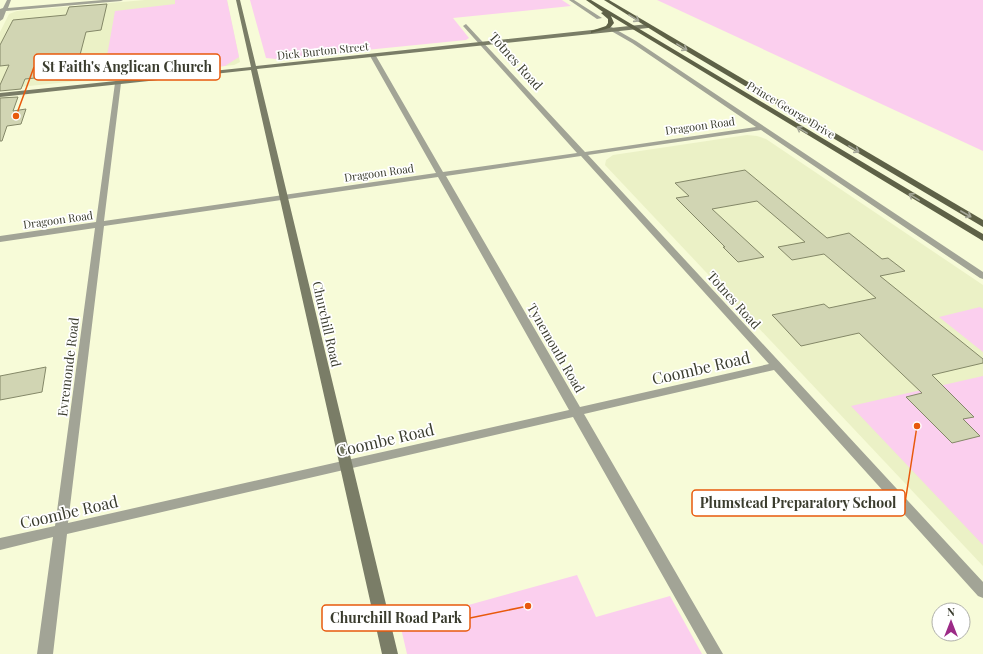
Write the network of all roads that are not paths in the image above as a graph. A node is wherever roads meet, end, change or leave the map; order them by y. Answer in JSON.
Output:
{"nodes":[{"id":1,"x":9,"y":0,"type":"edge"},
{"id":2,"x":121,"y":0,"type":"edge"},
{"id":3,"x":238,"y":0,"type":"edge"},
{"id":4,"x":571,"y":0,"type":"edge"},
{"id":5,"x":588,"y":0,"type":"edge"},
{"id":6,"x":606,"y":0,"type":"edge"},
{"id":7,"x":2,"y":10,"type":"edge"},
{"id":8,"x":598,"y":18,"type":"dead end"},
{"id":9,"x":0,"y":19,"type":"edge"},
{"id":10,"x":466,"y":26,"type":"dead end"},
{"id":11,"x":648,"y":26,"type":"junction"},
{"id":12,"x":608,"y":27,"type":"junction"},
{"id":13,"x":633,"y":28,"type":"junction"},
{"id":14,"x":615,"y":30,"type":"junction"},
{"id":15,"x":593,"y":32,"type":"junction"},
{"id":16,"x":483,"y":44,"type":"junction"},
{"id":17,"x":373,"y":56,"type":"junction"},
{"id":18,"x":254,"y":68,"type":"junction"},
{"id":19,"x":118,"y":83,"type":"junction"},
{"id":20,"x":0,"y":95,"type":"edge"},
{"id":21,"x":761,"y":128,"type":"junction"},
{"id":22,"x":584,"y":154,"type":"junction"},
{"id":23,"x":441,"y":175,"type":"junction"},
{"id":24,"x":284,"y":198,"type":"junction"},
{"id":25,"x":983,"y":224,"type":"edge"},
{"id":26,"x":100,"y":225,"type":"junction"},
{"id":27,"x":983,"y":238,"type":"edge"},
{"id":28,"x":0,"y":239,"type":"edge"},
{"id":29,"x":983,"y":276,"type":"edge"},
{"id":30,"x":777,"y":366,"type":"junction"},
{"id":31,"x":577,"y":412,"type":"junction"},
{"id":32,"x":346,"y":465,"type":"junction"},
{"id":33,"x":61,"y":530,"type":"junction"},
{"id":34,"x":0,"y":544,"type":"edge"},
{"id":35,"x":983,"y":592,"type":"edge"},
{"id":36,"x":45,"y":654,"type":"edge"},
{"id":37,"x":390,"y":654,"type":"edge"},
{"id":38,"x":715,"y":654,"type":"edge"}],
"edges":[{"from":1,"to":7,"type":"street"},
{"from":2,"to":7,"type":"street"},
{"from":3,"to":18,"type":"street","name":"Churchill Road"},
{"from":4,"to":8,"type":"street"},
{"from":5,"to":12,"type":"main road"},
{"from":5,"to":13,"type":"main road","name":"Prince George Drive"},
{"from":6,"to":11,"type":"main road","name":"Prince George Drive","one_way":true},
{"from":7,"to":9,"type":"street"},
{"from":10,"to":16,"type":"street","name":"Totnes Road"},
{"from":11,"to":13,"type":"street","name":"Dick Burton Street"},
{"from":11,"to":25,"type":"main road","name":"Prince George Drive","one_way":true},
{"from":12,"to":14,"type":"street"},
{"from":12,"to":15,"type":"main road"},
{"from":13,"to":14,"type":"street","name":"Dick Burton Street"},
{"from":27,"to":13,"type":"main road","name":"Prince George Drive","one_way":true},
{"from":14,"to":15,"type":"street","name":"Dick Burton Street"},
{"from":14,"to":21,"type":"street"},
{"from":15,"to":16,"type":"street","name":"Dick Burton Street"},
{"from":16,"to":17,"type":"street","name":"Dick Burton Street"},
{"from":16,"to":22,"type":"street","name":"Totnes Road"},
{"from":17,"to":18,"type":"street","name":"Dick Burton Street"},
{"from":17,"to":23,"type":"street","name":"Tynemouth Road"},
{"from":18,"to":19,"type":"street","name":"Dick Burton Street"},
{"from":18,"to":24,"type":"street","name":"Churchill Road"},
{"from":19,"to":20,"type":"street","name":"Dick Burton Street"},
{"from":19,"to":26,"type":"street","name":"Evremonde Road"},
{"from":21,"to":22,"type":"street","name":"Dragoon Road"},
{"from":21,"to":29,"type":"street"},
{"from":22,"to":23,"type":"street","name":"Dragoon Road"},
{"from":22,"to":30,"type":"street","name":"Totnes Road"},
{"from":23,"to":24,"type":"street","name":"Dragoon Road"},
{"from":23,"to":31,"type":"street","name":"Tynemouth Road"},
{"from":24,"to":26,"type":"street","name":"Dragoon Road"},
{"from":24,"to":32,"type":"street","name":"Churchill Road"},
{"from":26,"to":28,"type":"street","name":"Dragoon Road"},
{"from":26,"to":33,"type":"street","name":"Evremonde Road"},
{"from":30,"to":31,"type":"street","name":"Coombe Road"},
{"from":30,"to":35,"type":"street","name":"Totnes Road"},
{"from":31,"to":32,"type":"street","name":"Coombe Road"},
{"from":31,"to":38,"type":"street","name":"Tynemouth Road"},
{"from":32,"to":33,"type":"street","name":"Coombe Road"},
{"from":32,"to":37,"type":"street","name":"Churchill Road"},
{"from":33,"to":34,"type":"street","name":"Coombe Road"},
{"from":33,"to":36,"type":"street","name":"Evremonde Road"}]}
